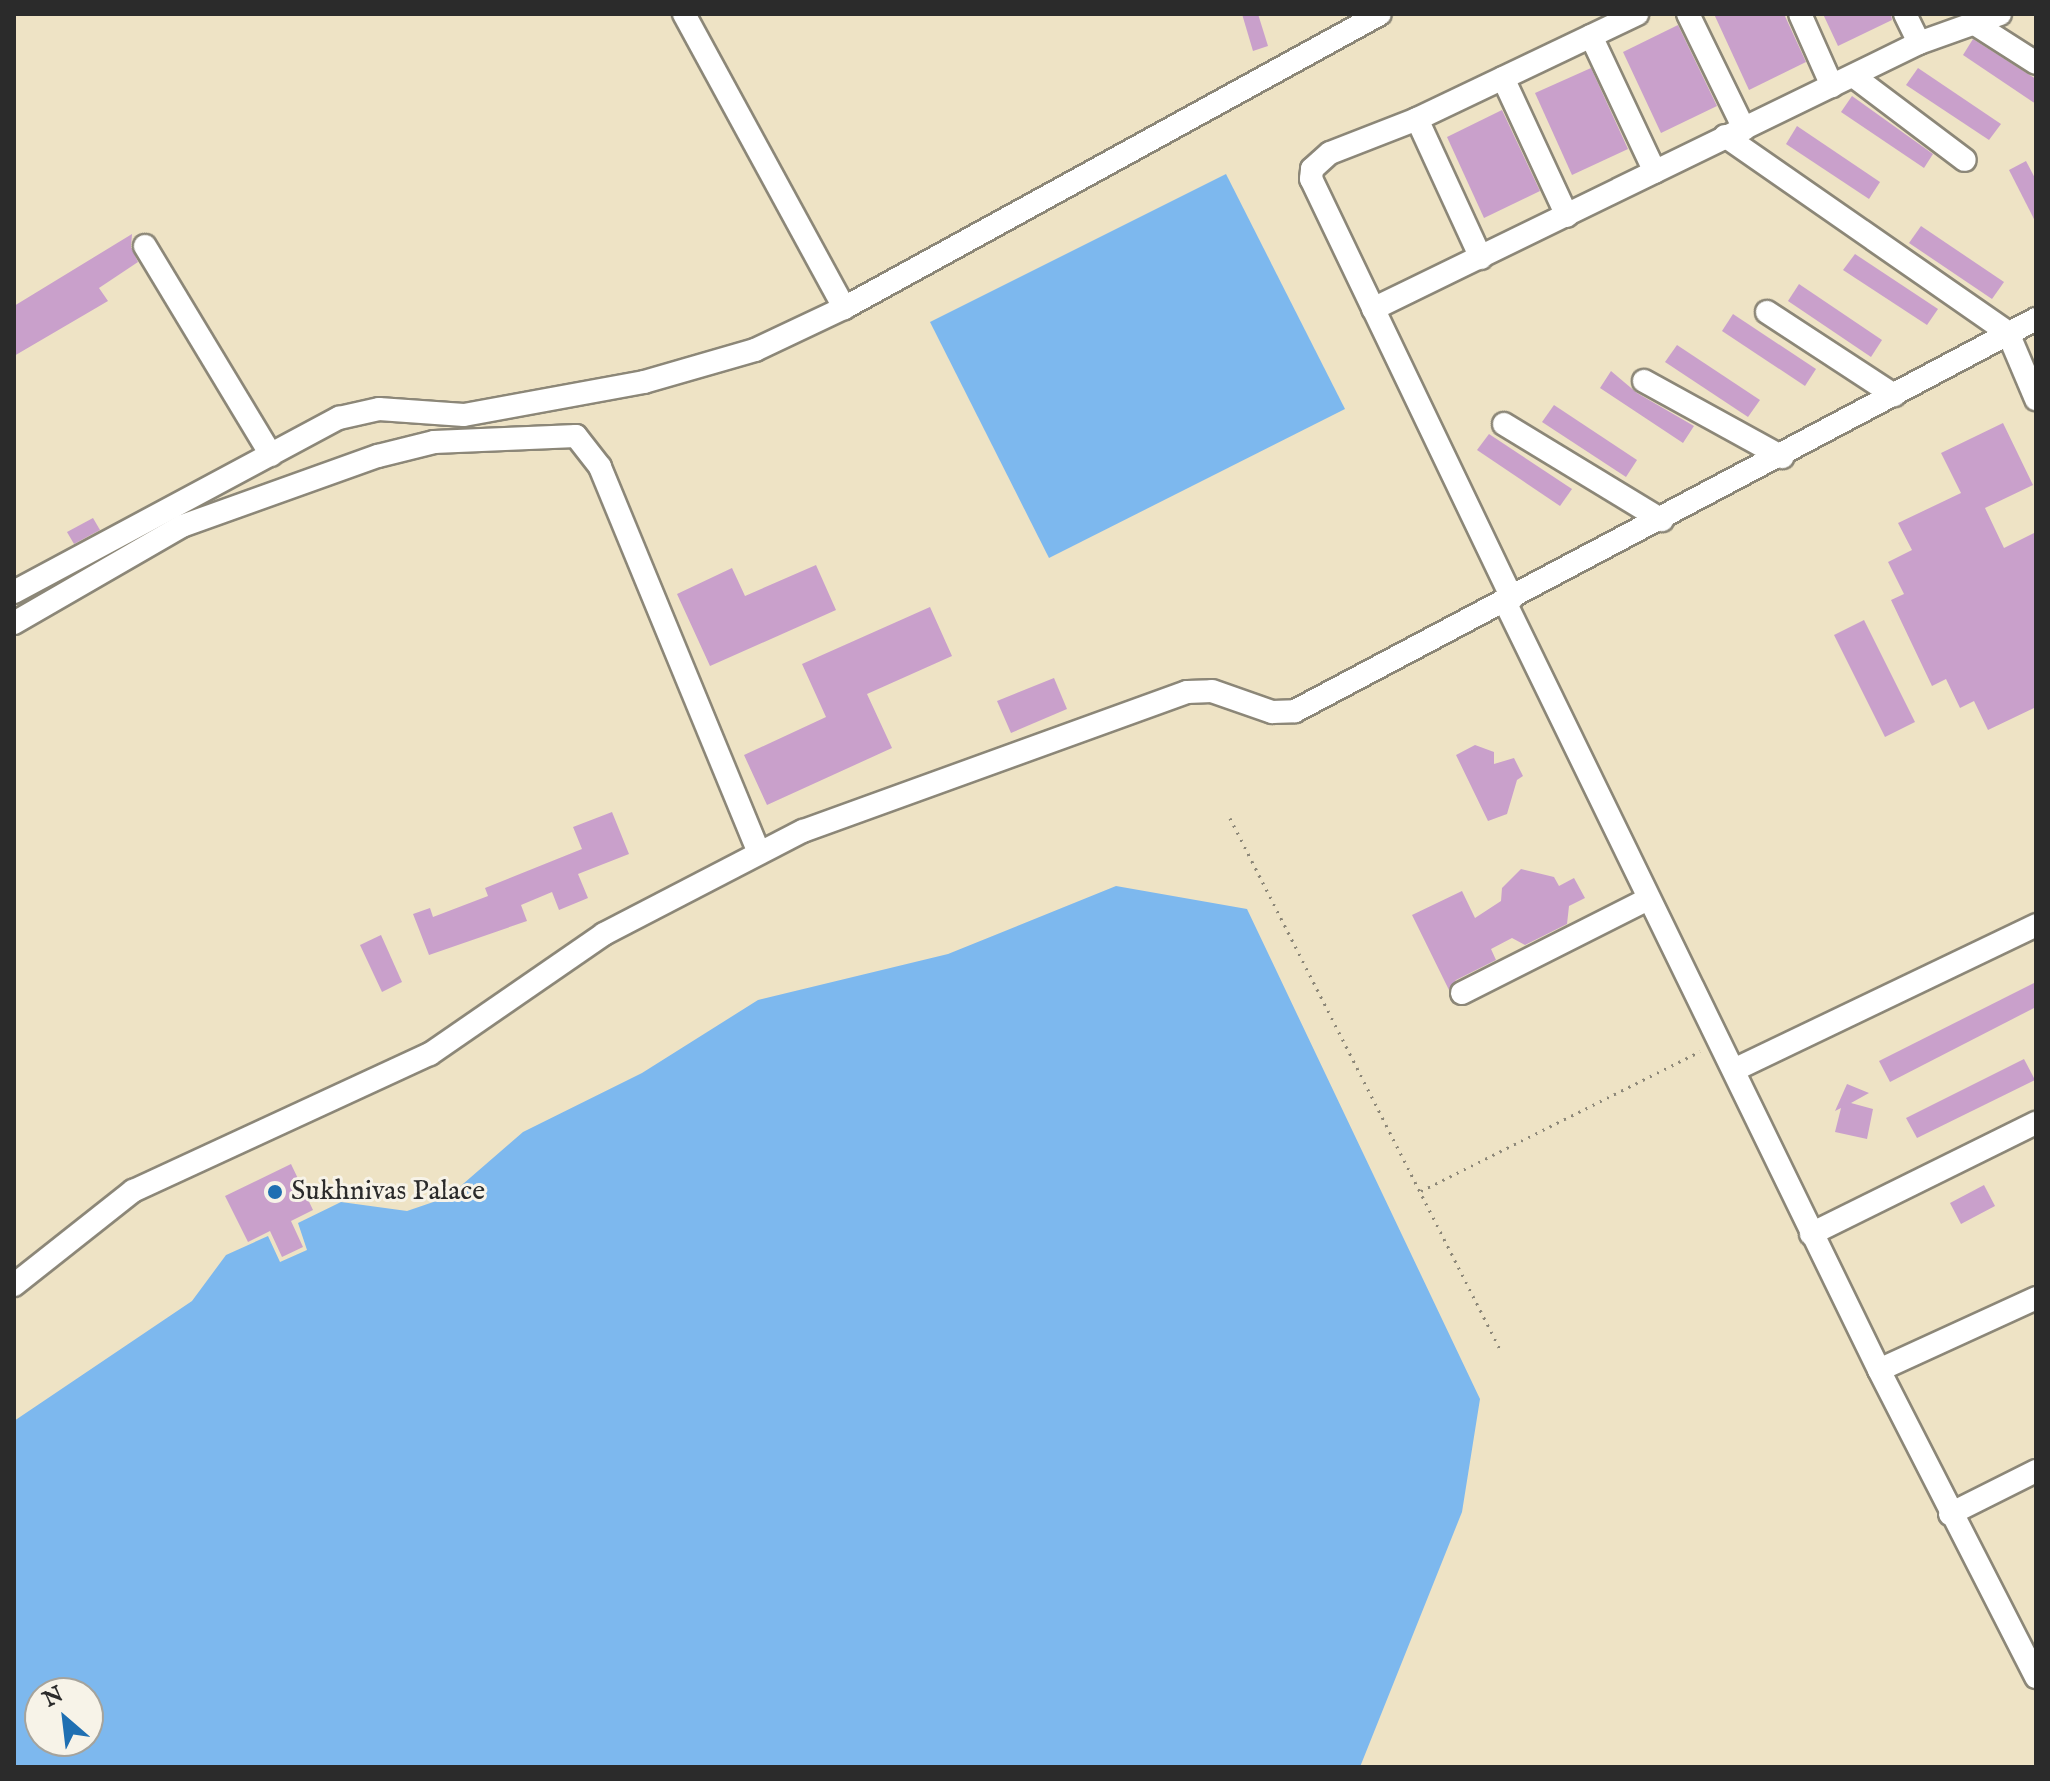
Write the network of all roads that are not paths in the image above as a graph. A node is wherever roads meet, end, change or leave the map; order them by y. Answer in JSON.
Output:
{"nodes":[{"id":1,"x":684,"y":14,"type":"edge"},
{"id":2,"x":1380,"y":14,"type":"edge"},
{"id":3,"x":1637,"y":14,"type":"edge"},
{"id":4,"x":1688,"y":14,"type":"edge"},
{"id":5,"x":1800,"y":14,"type":"edge"},
{"id":6,"x":1905,"y":14,"type":"edge"},
{"id":7,"x":2000,"y":14,"type":"edge"},
{"id":8,"x":1975,"y":24,"type":"junction"},
{"id":9,"x":1591,"y":36,"type":"junction"},
{"id":10,"x":1919,"y":43,"type":"junction"},
{"id":11,"x":2036,"y":63,"type":"edge"},
{"id":12,"x":1503,"y":78,"type":"junction"},
{"id":13,"x":1856,"y":78,"type":"junction"},
{"id":14,"x":1832,"y":86,"type":"junction"},
{"id":15,"x":1417,"y":119,"type":"junction"},
{"id":16,"x":1734,"y":132,"type":"junction"},
{"id":17,"x":1965,"y":160,"type":"dead end"},
{"id":18,"x":1655,"y":172,"type":"junction"},
{"id":19,"x":1567,"y":216,"type":"junction"},
{"id":20,"x":145,"y":246,"type":"dead end"},
{"id":21,"x":1481,"y":258,"type":"junction"},
{"id":22,"x":844,"y":308,"type":"junction"},
{"id":23,"x":1373,"y":309,"type":"junction"},
{"id":24,"x":1767,"y":312,"type":"dead end"},
{"id":25,"x":2036,"y":319,"type":"edge"},
{"id":26,"x":2008,"y":333,"type":"junction"},
{"id":27,"x":1644,"y":381,"type":"dead end"},
{"id":28,"x":1894,"y":395,"type":"junction"},
{"id":29,"x":2036,"y":399,"type":"edge"},
{"id":30,"x":1504,"y":424,"type":"dead end"},
{"id":31,"x":271,"y":455,"type":"junction"},
{"id":32,"x":1782,"y":457,"type":"junction"},
{"id":33,"x":1662,"y":520,"type":"junction"},
{"id":34,"x":14,"y":592,"type":"edge"},
{"id":35,"x":1508,"y":600,"type":"junction"},
{"id":36,"x":14,"y":623,"type":"edge"},
{"id":37,"x":759,"y":853,"type":"junction"},
{"id":38,"x":1648,"y":899,"type":"junction"},
{"id":39,"x":2036,"y":925,"type":"edge"},
{"id":40,"x":1462,"y":993,"type":"dead end"},
{"id":41,"x":1736,"y":1069,"type":"junction"},
{"id":42,"x":2036,"y":1123,"type":"edge"},
{"id":43,"x":1811,"y":1234,"type":"junction"},
{"id":44,"x":14,"y":1285,"type":"edge"},
{"id":45,"x":2036,"y":1298,"type":"edge"},
{"id":46,"x":1879,"y":1370,"type":"junction"},
{"id":47,"x":2036,"y":1471,"type":"edge"},
{"id":48,"x":1950,"y":1514,"type":"junction"},
{"id":49,"x":2028,"y":1642,"type":"edge"},
{"id":50,"x":2036,"y":1677,"type":"edge"}],
"edges":[{"from":1,"to":22,"type":"street"},
{"from":2,"to":22,"type":"street"},
{"from":3,"to":9,"type":"street"},
{"from":4,"to":16,"type":"street"},
{"from":5,"to":14,"type":"street"},
{"from":6,"to":10,"type":"street"},
{"from":7,"to":8,"type":"street"},
{"from":8,"to":10,"type":"street"},
{"from":8,"to":11,"type":"street"},
{"from":9,"to":12,"type":"street"},
{"from":9,"to":18,"type":"street"},
{"from":10,"to":13,"type":"street"},
{"from":12,"to":15,"type":"street"},
{"from":12,"to":19,"type":"street"},
{"from":13,"to":14,"type":"street"},
{"from":13,"to":17,"type":"street"},
{"from":14,"to":16,"type":"street"},
{"from":15,"to":21,"type":"street"},
{"from":15,"to":23,"type":"street"},
{"from":16,"to":18,"type":"street"},
{"from":16,"to":26,"type":"street"},
{"from":18,"to":19,"type":"street"},
{"from":19,"to":21,"type":"street"},
{"from":20,"to":31,"type":"street"},
{"from":21,"to":23,"type":"street"},
{"from":22,"to":31,"type":"street"},
{"from":23,"to":35,"type":"street"},
{"from":24,"to":28,"type":"street"},
{"from":25,"to":26,"type":"street"},
{"from":26,"to":28,"type":"street"},
{"from":26,"to":29,"type":"street"},
{"from":27,"to":32,"type":"street"},
{"from":28,"to":32,"type":"street"},
{"from":30,"to":33,"type":"street"},
{"from":31,"to":34,"type":"street"},
{"from":32,"to":33,"type":"street"},
{"from":33,"to":35,"type":"street"},
{"from":35,"to":37,"type":"street"},
{"from":35,"to":38,"type":"street"},
{"from":36,"to":37,"type":"street"},
{"from":37,"to":44,"type":"street"},
{"from":38,"to":40,"type":"street"},
{"from":38,"to":41,"type":"street"},
{"from":39,"to":41,"type":"street"},
{"from":41,"to":43,"type":"street"},
{"from":42,"to":43,"type":"street"},
{"from":43,"to":46,"type":"street"},
{"from":45,"to":46,"type":"street"},
{"from":46,"to":48,"type":"street"},
{"from":47,"to":48,"type":"street"},
{"from":48,"to":49,"type":"street"},
{"from":49,"to":50,"type":"street"}]}
